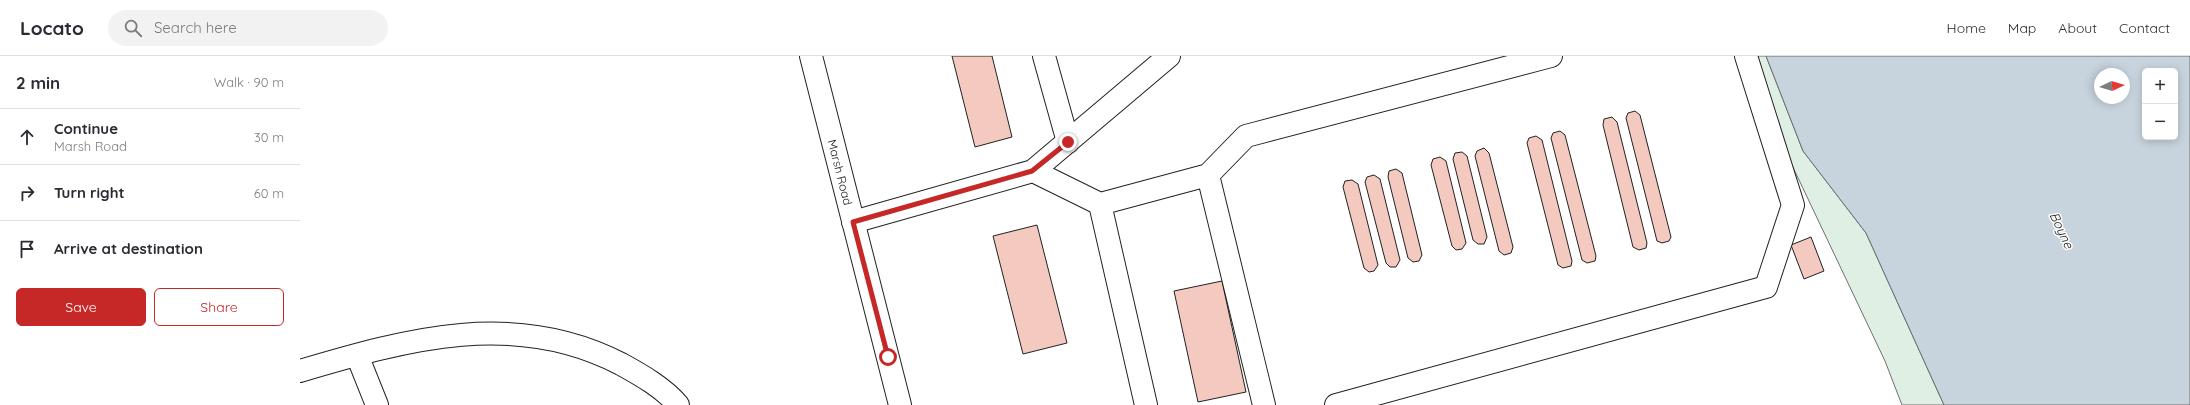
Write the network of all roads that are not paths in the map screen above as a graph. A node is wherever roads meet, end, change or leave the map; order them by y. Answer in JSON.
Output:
{"nodes":[{"id":1,"x":811,"y":56,"type":"edge"},
{"id":2,"x":1044,"y":56,"type":"edge"},
{"id":3,"x":1169,"y":56,"type":"edge"},
{"id":4,"x":1551,"y":56,"type":"edge"},
{"id":5,"x":1746,"y":56,"type":"edge"},
{"id":6,"x":1068,"y":142,"type":"junction"},
{"id":7,"x":1032,"y":171,"type":"junction"},
{"id":8,"x":1208,"y":175,"type":"junction"},
{"id":9,"x":1100,"y":204,"type":"junction"},
{"id":10,"x":853,"y":222,"type":"junction"},
{"id":11,"x":358,"y":355,"type":"junction"},
{"id":12,"x":300,"y":371,"type":"edge"},
{"id":13,"x":377,"y":405,"type":"edge"},
{"id":14,"x":678,"y":405,"type":"edge"},
{"id":15,"x":900,"y":405,"type":"edge"},
{"id":16,"x":1146,"y":405,"type":"edge"},
{"id":17,"x":1264,"y":405,"type":"edge"},
{"id":18,"x":1336,"y":405,"type":"edge"}],
"edges":[{"from":1,"to":10,"type":"main road","name":"Marsh Road"},
{"from":2,"to":6,"type":"main road"},
{"from":3,"to":6,"type":"main road"},
{"from":4,"to":8,"type":"main road"},
{"from":5,"to":18,"type":"main road"},
{"from":6,"to":7,"type":"main road"},
{"from":7,"to":9,"type":"main road"},
{"from":7,"to":10,"type":"main road"},
{"from":8,"to":9,"type":"main road"},
{"from":8,"to":17,"type":"main road"},
{"from":9,"to":16,"type":"main road"},
{"from":10,"to":15,"type":"main road","name":"Marsh Road"},
{"from":11,"to":12,"type":"main road"},
{"from":11,"to":13,"type":"main road"},
{"from":11,"to":14,"type":"main road"}]}
